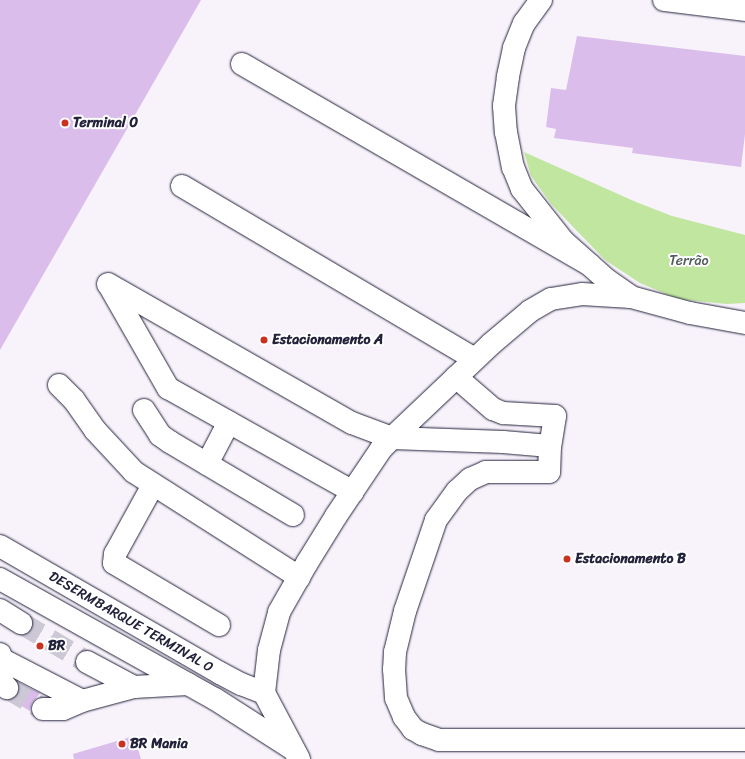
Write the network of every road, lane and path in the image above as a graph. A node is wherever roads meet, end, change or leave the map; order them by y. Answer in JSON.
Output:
{"nodes":[{"id":1,"x":542,"y":0,"type":"edge"},
{"id":2,"x":664,"y":0,"type":"edge"},
{"id":3,"x":745,"y":10,"type":"edge"},
{"id":4,"x":242,"y":64,"type":"dead end"},
{"id":5,"x":182,"y":186,"type":"dead end"},
{"id":6,"x":590,"y":265,"type":"junction"},
{"id":7,"x":631,"y":297,"type":"junction"},
{"id":8,"x":745,"y":323,"type":"edge"},
{"id":9,"x":475,"y":359,"type":"junction"},
{"id":10,"x":456,"y":377,"type":"junction"},
{"id":11,"x":59,"y":385,"type":"dead end"},
{"id":12,"x":144,"y":410,"type":"dead end"},
{"id":13,"x":229,"y":422,"type":"junction"},
{"id":14,"x":392,"y":438,"type":"junction"},
{"id":15,"x":550,"y":446,"type":"junction"},
{"id":16,"x":207,"y":464,"type":"junction"},
{"id":17,"x":153,"y":485,"type":"junction"},
{"id":18,"x":353,"y":492,"type":"junction"},
{"id":19,"x":293,"y":515,"type":"dead end"},
{"id":20,"x":0,"y":546,"type":"edge"},
{"id":21,"x":299,"y":577,"type":"junction"},
{"id":22,"x":0,"y":579,"type":"edge"},
{"id":23,"x":0,"y":610,"type":"edge"},
{"id":24,"x":21,"y":623,"type":"tunnel mouth"},
{"id":25,"x":219,"y":625,"type":"dead end"},
{"id":26,"x":1,"y":656,"type":"edge"},
{"id":27,"x":86,"y":662,"type":"tunnel mouth"},
{"id":28,"x":188,"y":684,"type":"junction"},
{"id":29,"x":134,"y":687,"type":"junction"},
{"id":30,"x":7,"y":688,"type":"tunnel mouth"},
{"id":31,"x":264,"y":693,"type":"junction"},
{"id":32,"x":82,"y":702,"type":"junction"},
{"id":33,"x":43,"y":709,"type":"tunnel mouth"},
{"id":34,"x":745,"y":740,"type":"edge"},
{"id":35,"x":297,"y":755,"type":"edge"}],
"edges":[{"from":1,"to":6,"type":"street"},
{"from":2,"to":3,"type":"street"},
{"from":4,"to":6,"type":"street"},
{"from":5,"to":9,"type":"street"},
{"from":6,"to":7,"type":"street"},
{"from":7,"to":8,"type":"street"},
{"from":7,"to":9,"type":"street"},
{"from":9,"to":10,"type":"street"},
{"from":10,"to":14,"type":"street"},
{"from":10,"to":15,"type":"street"},
{"from":11,"to":17,"type":"street"},
{"from":12,"to":16,"type":"street"},
{"from":13,"to":14,"type":"street"},
{"from":13,"to":16,"type":"street"},
{"from":13,"to":18,"type":"street"},
{"from":14,"to":15,"type":"street"},
{"from":14,"to":18,"type":"street"},
{"from":15,"to":34,"type":"street"},
{"from":16,"to":19,"type":"street"},
{"from":17,"to":21,"type":"street"},
{"from":17,"to":25,"type":"street"},
{"from":18,"to":21,"type":"street"},
{"from":20,"to":31,"type":"street","name":"DESERMBARQUE TERMINAL 0"},
{"from":21,"to":31,"type":"street"},
{"from":22,"to":28,"type":"street"},
{"from":23,"to":24,"type":"street"},
{"from":26,"to":30,"type":"street"},
{"from":26,"to":32,"type":"street"},
{"from":27,"to":29,"type":"street"},
{"from":28,"to":29,"type":"street"},
{"from":28,"to":35,"type":"street"},
{"from":29,"to":32,"type":"street"},
{"from":31,"to":35,"type":"street"},
{"from":32,"to":33,"type":"street"}]}
